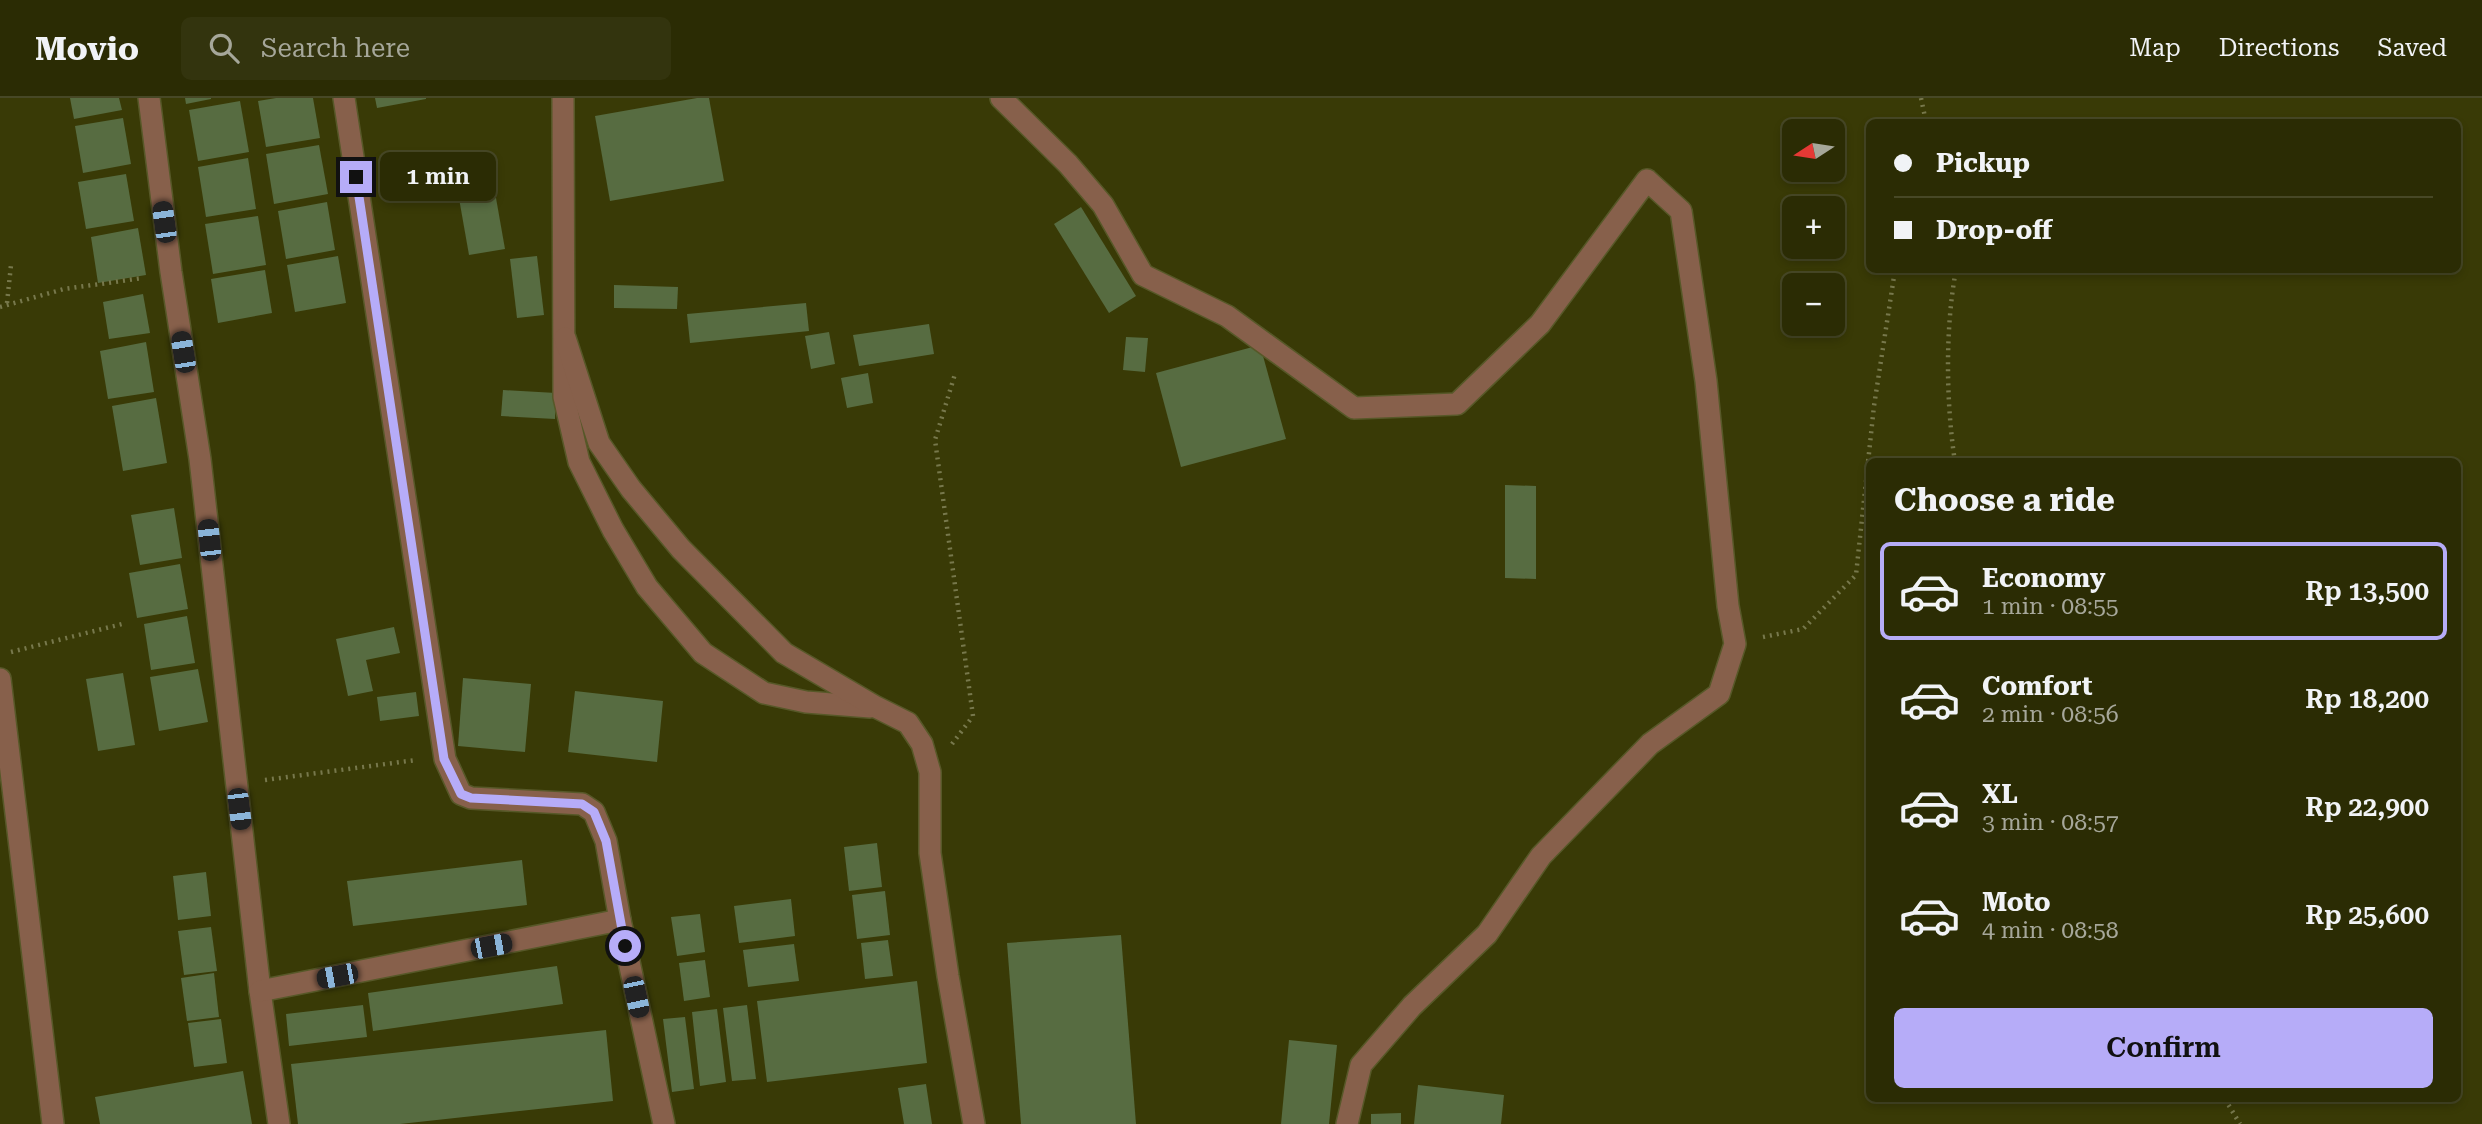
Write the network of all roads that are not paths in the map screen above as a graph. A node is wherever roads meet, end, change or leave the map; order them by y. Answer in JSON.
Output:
{"nodes":[{"id":1,"x":149,"y":98,"type":"edge"},
{"id":2,"x":344,"y":98,"type":"edge"},
{"id":3,"x":563,"y":98,"type":"edge"},
{"id":4,"x":1001,"y":98,"type":"edge"},
{"id":5,"x":565,"y":338,"type":"junction"},
{"id":6,"x":0,"y":679,"type":"edge"},
{"id":7,"x":876,"y":708,"type":"junction"},
{"id":8,"x":620,"y":920,"type":"junction"},
{"id":9,"x":260,"y":991,"type":"junction"},
{"id":10,"x":53,"y":1124,"type":"edge"},
{"id":11,"x":279,"y":1124,"type":"edge"},
{"id":12,"x":664,"y":1124,"type":"edge"},
{"id":13,"x":974,"y":1124,"type":"edge"},
{"id":14,"x":1347,"y":1124,"type":"edge"}],
"edges":[{"from":1,"to":9,"type":"street"},
{"from":2,"to":8,"type":"street"},
{"from":3,"to":5,"type":"street"},
{"from":4,"to":14,"type":"street"},
{"from":5,"to":7,"type":"street"},
{"from":5,"to":7,"type":"street"},
{"from":6,"to":10,"type":"street"},
{"from":7,"to":13,"type":"street"},
{"from":8,"to":9,"type":"street"},
{"from":8,"to":12,"type":"street"},
{"from":9,"to":11,"type":"street"}]}
